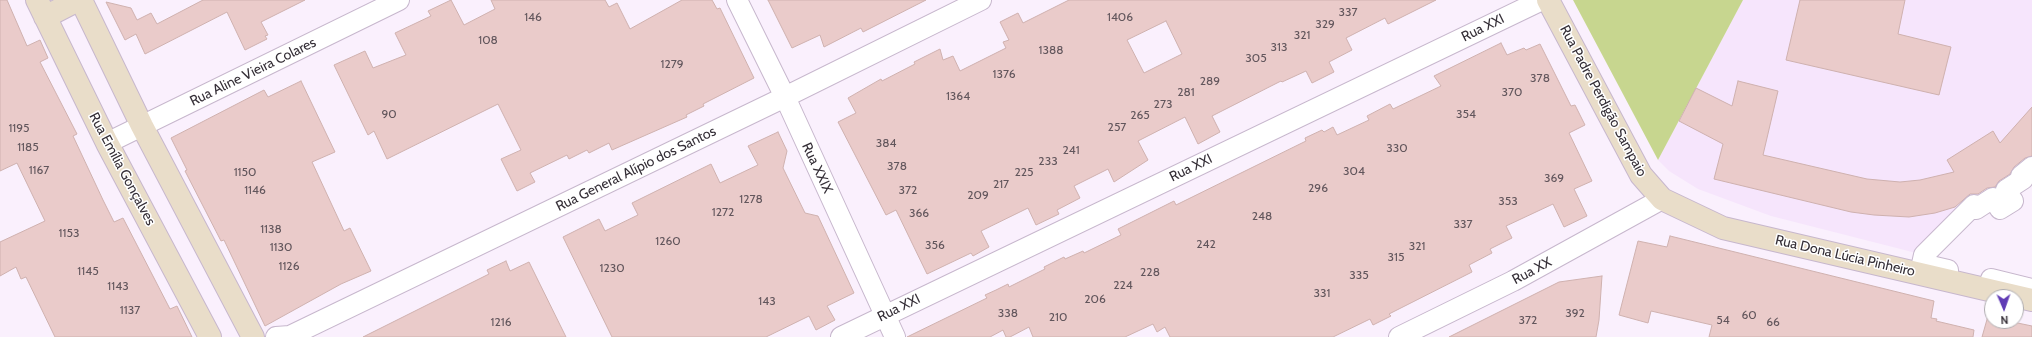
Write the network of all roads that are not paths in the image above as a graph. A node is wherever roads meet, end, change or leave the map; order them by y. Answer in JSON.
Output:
{"nodes":[{"id":1,"x":80,"y":0,"type":"edge"},
{"id":2,"x":399,"y":0,"type":"edge"},
{"id":3,"x":737,"y":0,"type":"edge"},
{"id":4,"x":981,"y":0,"type":"edge"},
{"id":5,"x":1542,"y":0,"type":"edge"},
{"id":6,"x":1548,"y":0,"type":"edge"},
{"id":7,"x":41,"y":8,"type":"edge"},
{"id":8,"x":785,"y":97,"type":"junction"},
{"id":9,"x":142,"y":126,"type":"junction"},
{"id":10,"x":108,"y":143,"type":"junction"},
{"id":11,"x":2032,"y":167,"type":"edge"},
{"id":12,"x":1662,"y":199,"type":"junction"},
{"id":13,"x":2032,"y":289,"type":"edge"},
{"id":14,"x":2032,"y":300,"type":"edge"},
{"id":15,"x":884,"y":315,"type":"junction"},
{"id":16,"x":210,"y":337,"type":"edge"},
{"id":17,"x":253,"y":337,"type":"edge"},
{"id":18,"x":285,"y":337,"type":"edge"},
{"id":19,"x":841,"y":337,"type":"edge"},
{"id":20,"x":896,"y":337,"type":"edge"},
{"id":21,"x":1399,"y":337,"type":"edge"}],
"edges":[{"from":1,"to":7,"type":"street"},
{"from":1,"to":9,"type":"street"},
{"from":2,"to":9,"type":"street","name":"Rua Aline Vieira Colares"},
{"from":3,"to":8,"type":"street","name":"Rua XXIX"},
{"from":4,"to":8,"type":"street","name":"Rua General Alípio dos Santos"},
{"from":5,"to":15,"type":"street","name":"Rua XXI"},
{"from":6,"to":12,"type":"street","name":"Rua Padre Perdigão Sampaio"},
{"from":7,"to":10,"type":"street","name":"Rua Emília Gonçalves"},
{"from":8,"to":15,"type":"street","name":"Rua XXIX"},
{"from":8,"to":18,"type":"street","name":"Rua General Alípio dos Santos"},
{"from":9,"to":10,"type":"street","name":"Rua Aline Vieira Colares"},
{"from":9,"to":17,"type":"street"},
{"from":10,"to":16,"type":"street","name":"Rua Emília Gonçalves"},
{"from":11,"to":13,"type":"street"},
{"from":12,"to":14,"type":"street","name":"Rua Dona Lúcia Pinheiro"},
{"from":12,"to":21,"type":"street","name":"Rua XX"},
{"from":15,"to":19,"type":"street","name":"Rua XXI"},
{"from":15,"to":20,"type":"street","name":"Rua XXIX"}]}
